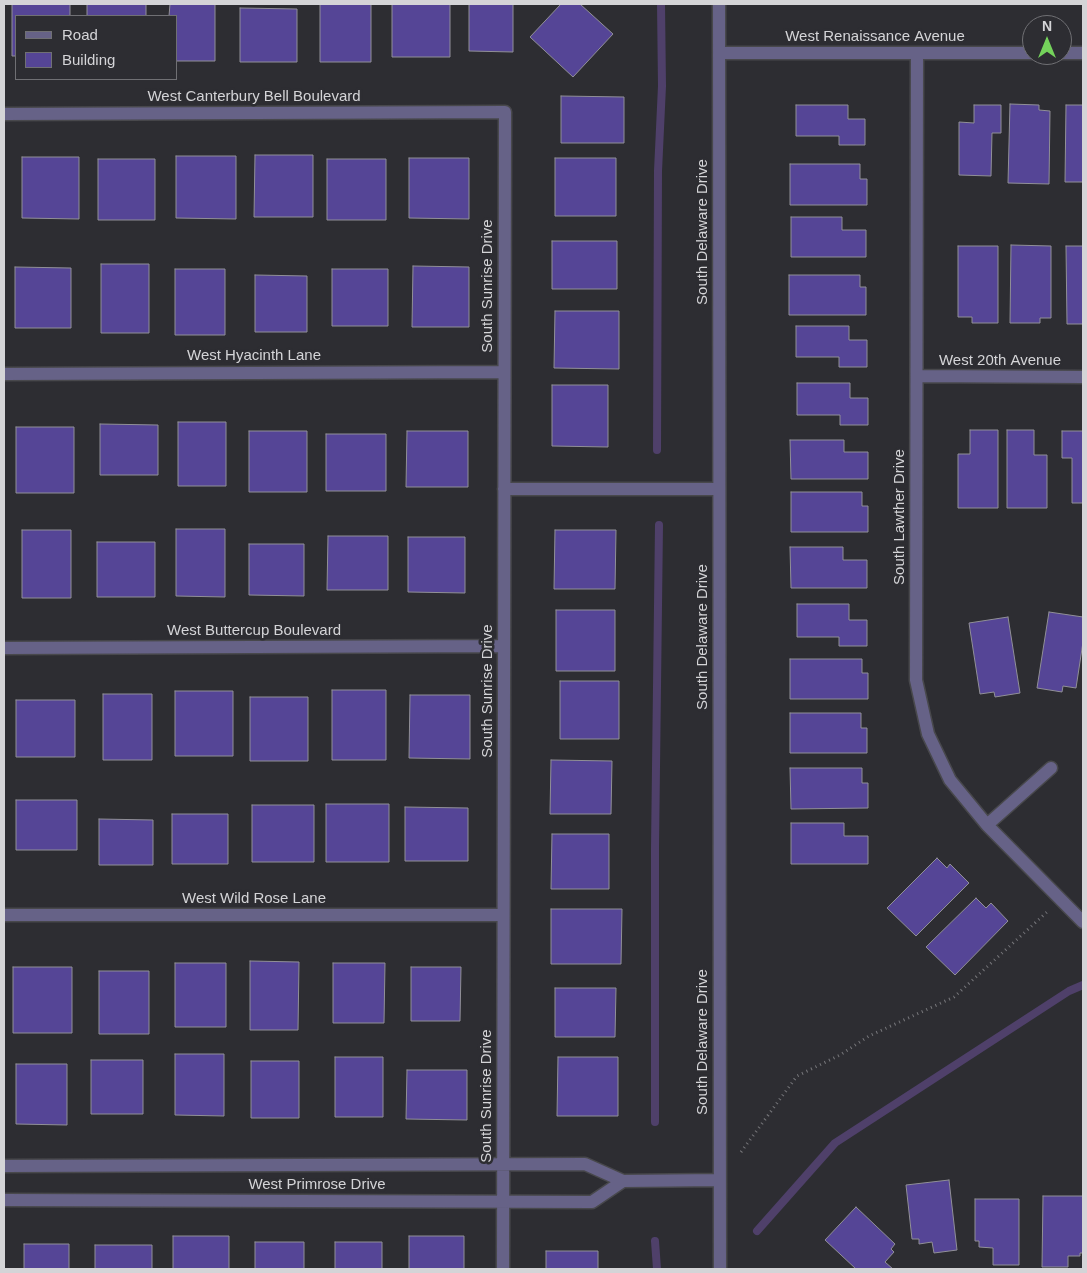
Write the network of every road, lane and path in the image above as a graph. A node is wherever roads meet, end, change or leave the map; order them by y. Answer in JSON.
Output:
{"nodes":[{"id":1,"x":719,"y":4,"type":"edge"},
{"id":2,"x":719,"y":53,"type":"junction"},
{"id":3,"x":917,"y":53,"type":"junction"},
{"id":4,"x":1022,"y":53,"type":"edge"},
{"id":5,"x":505,"y":112,"type":"joint"},
{"id":6,"x":4,"y":114,"type":"edge"},
{"id":7,"x":504,"y":372,"type":"junction"},
{"id":8,"x":4,"y":374,"type":"edge"},
{"id":9,"x":917,"y":376,"type":"junction"},
{"id":10,"x":1083,"y":378,"type":"edge"},
{"id":11,"x":504,"y":489,"type":"junction"},
{"id":12,"x":719,"y":489,"type":"junction"},
{"id":13,"x":504,"y":646,"type":"junction"},
{"id":14,"x":4,"y":648,"type":"edge"},
{"id":15,"x":1050,"y":768,"type":"dead end"},
{"id":16,"x":987,"y":825,"type":"junction"},
{"id":17,"x":1060,"y":900,"type":"junction"},
{"id":18,"x":503,"y":914,"type":"junction"},
{"id":19,"x":4,"y":915,"type":"edge"},
{"id":20,"x":1083,"y":922,"type":"edge"},
{"id":21,"x":503,"y":1164,"type":"junction"},
{"id":22,"x":4,"y":1166,"type":"edge"},
{"id":23,"x":719,"y":1180,"type":"junction"},
{"id":24,"x":623,"y":1181,"type":"junction"},
{"id":25,"x":4,"y":1200,"type":"edge"},
{"id":26,"x":503,"y":1202,"type":"junction"},
{"id":27,"x":503,"y":1269,"type":"edge"},
{"id":28,"x":720,"y":1269,"type":"edge"}],
"edges":[{"from":1,"to":2,"type":"street","name":"South Delaware Drive"},
{"from":2,"to":3,"type":"street","name":"West Renaissance Avenue"},
{"from":2,"to":12,"type":"street","name":"South Delaware Drive"},
{"from":3,"to":4,"type":"street","name":"West Renaissance Avenue"},
{"from":3,"to":9,"type":"street","name":"South Lawther Drive"},
{"from":5,"to":6,"type":"street","name":"West Canterbury Bell Boulevard"},
{"from":5,"to":7,"type":"street","name":"South Sunrise Drive"},
{"from":7,"to":8,"type":"street","name":"West Hyacinth Lane"},
{"from":7,"to":11,"type":"street","name":"South Sunrise Drive"},
{"from":9,"to":10,"type":"street","name":"West 20th Avenue"},
{"from":9,"to":16,"type":"street","name":"South Lawther Drive"},
{"from":11,"to":12,"type":"street"},
{"from":11,"to":13,"type":"street","name":"South Sunrise Drive"},
{"from":12,"to":23,"type":"street","name":"South Delaware Drive"},
{"from":13,"to":14,"type":"street","name":"West Buttercup Boulevard"},
{"from":13,"to":18,"type":"street","name":"South Sunrise Drive"},
{"from":15,"to":16,"type":"street"},
{"from":16,"to":17,"type":"street","name":"South Lawther Drive"},
{"from":17,"to":20,"type":"street","name":"South Lawther Drive"},
{"from":17,"to":23,"type":"path"},
{"from":18,"to":19,"type":"street","name":"West Wild Rose Lane"},
{"from":18,"to":21,"type":"street","name":"South Sunrise Drive"},
{"from":21,"to":22,"type":"street","name":"West Primrose Drive"},
{"from":21,"to":24,"type":"street","name":"West Primrose Drive"},
{"from":21,"to":26,"type":"street","name":"South Sunrise Drive"},
{"from":23,"to":24,"type":"street","name":"West Primrose Drive"},
{"from":23,"to":28,"type":"street","name":"South Delaware Drive"},
{"from":24,"to":26,"type":"street","name":"West Primrose Drive"},
{"from":25,"to":26,"type":"street","name":"West Primrose Drive"},
{"from":26,"to":27,"type":"street","name":"South Sunrise Drive"}]}
